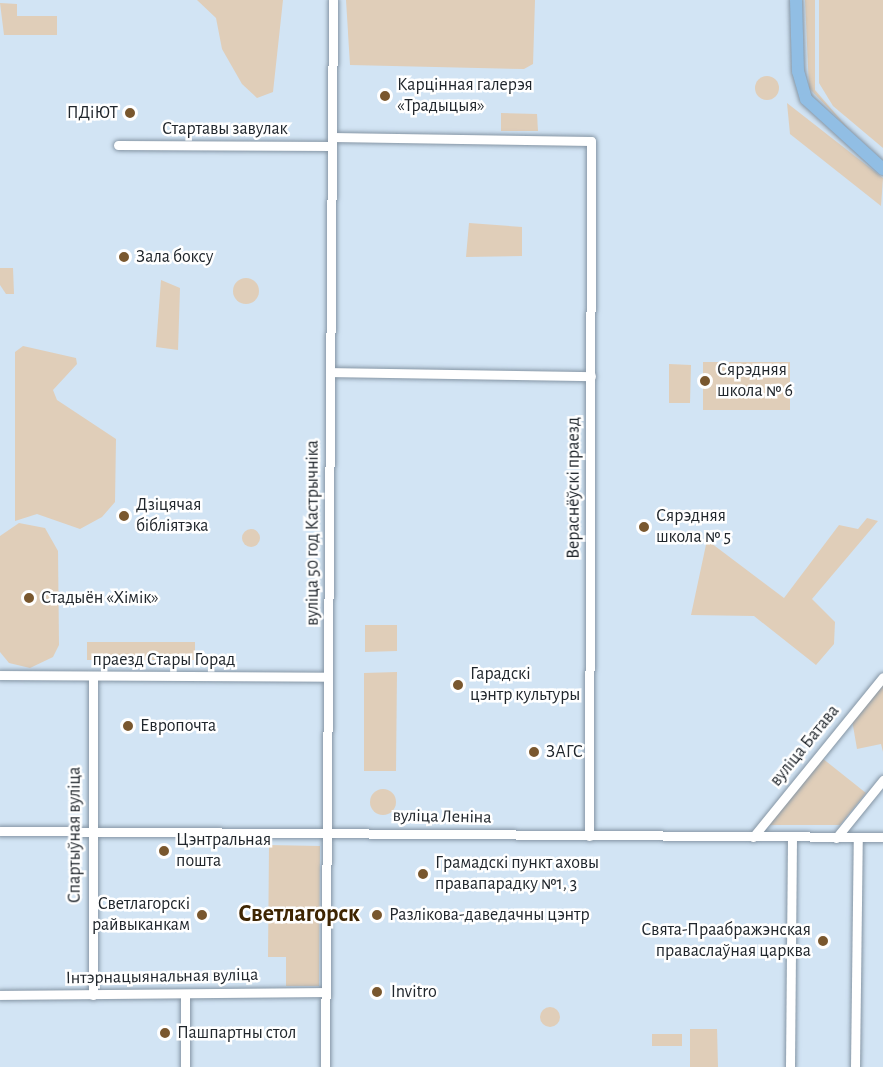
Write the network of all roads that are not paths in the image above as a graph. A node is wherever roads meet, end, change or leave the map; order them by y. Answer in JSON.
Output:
{"nodes":[{"id":1,"x":333,"y":0,"type":"edge"},
{"id":2,"x":796,"y":0,"type":"edge"},
{"id":3,"x":591,"y":141,"type":"joint"},
{"id":4,"x":332,"y":142,"type":"junction"},
{"id":5,"x":118,"y":145,"type":"dead end"},
{"id":6,"x":883,"y":169,"type":"edge"},
{"id":7,"x":330,"y":372,"type":"junction"},
{"id":8,"x":591,"y":376,"type":"junction"},
{"id":9,"x":0,"y":675,"type":"edge"},
{"id":10,"x":93,"y":676,"type":"junction"},
{"id":11,"x":328,"y":677,"type":"junction"},
{"id":12,"x":883,"y":677,"type":"edge"},
{"id":13,"x":883,"y":780,"type":"edge"},
{"id":14,"x":0,"y":831,"type":"edge"},
{"id":15,"x":91,"y":832,"type":"junction"},
{"id":16,"x":327,"y":832,"type":"junction"},
{"id":17,"x":589,"y":836,"type":"junction"},
{"id":18,"x":753,"y":837,"type":"junction"},
{"id":19,"x":792,"y":837,"type":"junction"},
{"id":20,"x":858,"y":837,"type":"junction"},
{"id":21,"x":883,"y":837,"type":"edge"},
{"id":22,"x":836,"y":838,"type":"junction"},
{"id":23,"x":325,"y":992,"type":"junction"},
{"id":24,"x":185,"y":994,"type":"junction"},
{"id":25,"x":0,"y":995,"type":"edge"},
{"id":26,"x":93,"y":995,"type":"junction"},
{"id":27,"x":185,"y":1067,"type":"edge"},
{"id":28,"x":325,"y":1067,"type":"edge"},
{"id":29,"x":789,"y":1067,"type":"edge"},
{"id":30,"x":855,"y":1067,"type":"edge"}],
"edges":[{"from":1,"to":4,"type":"street","name":"вуліца 50 год Кастрычніка"},
{"from":2,"to":6,"type":"main road"},
{"from":3,"to":4,"type":"street","name":"Стартавы завулак"},
{"from":3,"to":8,"type":"street","name":"Вераснёўскі праезд"},
{"from":4,"to":5,"type":"street","name":"Стартавы завулак"},
{"from":4,"to":7,"type":"street","name":"вуліца 50 год Кастрычніка"},
{"from":7,"to":8,"type":"street"},
{"from":7,"to":11,"type":"street","name":"вуліца 50 год Кастрычніка"},
{"from":8,"to":17,"type":"street","name":"Вераснёўскі праезд"},
{"from":9,"to":10,"type":"street","name":"праезд Стары Горад"},
{"from":10,"to":11,"type":"street","name":"праезд Стары Горад"},
{"from":10,"to":15,"type":"street","name":"Спартыўная вуліца"},
{"from":11,"to":16,"type":"street","name":"вуліца 50 год Кастрычніка"},
{"from":12,"to":18,"type":"street","name":"вуліца Батава"},
{"from":13,"to":22,"type":"street"},
{"from":14,"to":15,"type":"street","name":"вуліца Леніна"},
{"from":15,"to":16,"type":"street","name":"вуліца Леніна"},
{"from":15,"to":26,"type":"street","name":"Спартыўная вуліца"},
{"from":16,"to":17,"type":"street","name":"вуліца Леніна"},
{"from":16,"to":23,"type":"street","name":"вуліца 50 год Кастрычніка"},
{"from":17,"to":18,"type":"street","name":"вуліца Леніна"},
{"from":18,"to":19,"type":"street","name":"вуліца Леніна"},
{"from":19,"to":22,"type":"street","name":"вуліца Леніна"},
{"from":19,"to":29,"type":"street"},
{"from":20,"to":21,"type":"street","name":"вуліца Леніна"},
{"from":20,"to":22,"type":"street","name":"вуліца Леніна"},
{"from":20,"to":30,"type":"street"},
{"from":23,"to":24,"type":"street","name":"Інтэрнацыянальная вуліца"},
{"from":23,"to":28,"type":"street","name":"вуліца 50 год Кастрычніка"},
{"from":24,"to":26,"type":"street","name":"Інтэрнацыянальная вуліца"},
{"from":24,"to":27,"type":"street"},
{"from":25,"to":26,"type":"street","name":"Інтэрнацыянальная вуліца"}]}
